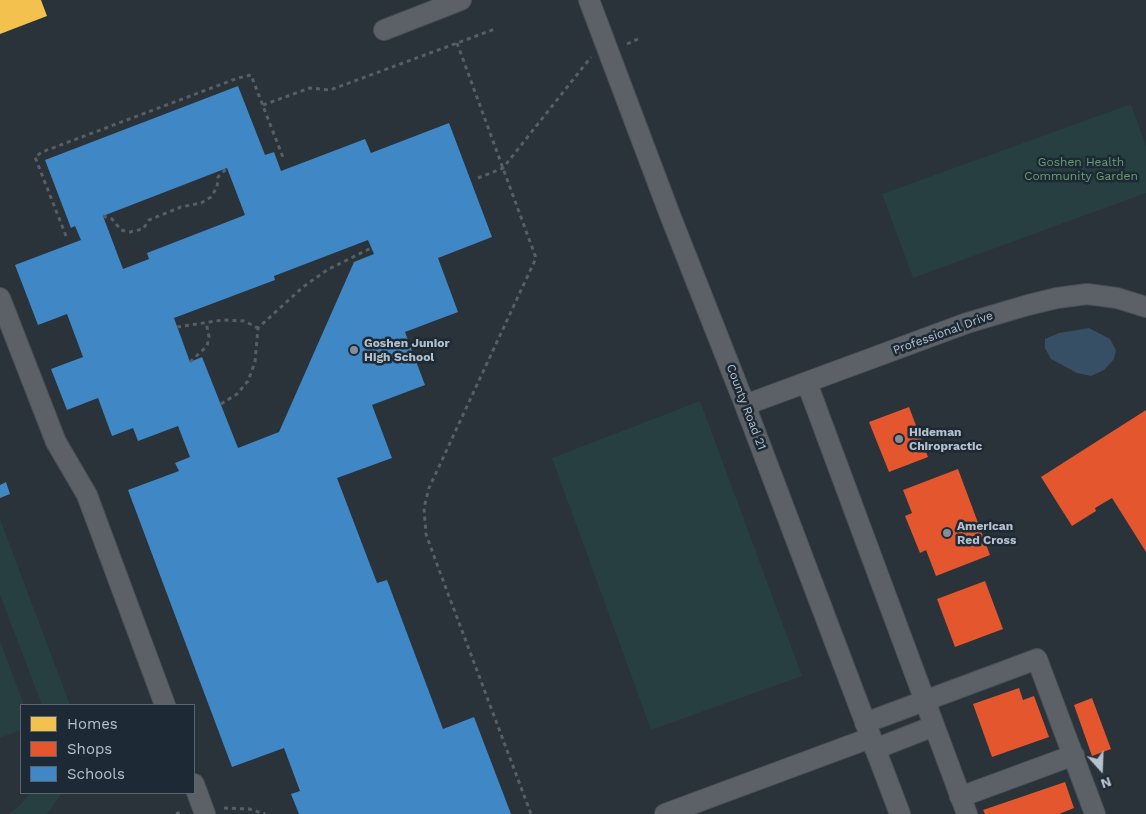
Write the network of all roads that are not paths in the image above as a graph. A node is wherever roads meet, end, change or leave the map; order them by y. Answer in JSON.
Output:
{"nodes":[{"id":1,"x":461,"y":0,"type":"edge"},
{"id":2,"x":589,"y":0,"type":"edge"},
{"id":3,"x":384,"y":30,"type":"dead end"},
{"id":4,"x":0,"y":298,"type":"edge"},
{"id":5,"x":1146,"y":307,"type":"edge"},
{"id":6,"x":807,"y":383,"type":"junction"},
{"id":7,"x":745,"y":405,"type":"junction"},
{"id":8,"x":924,"y":701,"type":"junction"},
{"id":9,"x":165,"y":704,"type":"edge"},
{"id":10,"x":934,"y":726,"type":"junction"},
{"id":11,"x":870,"y":737,"type":"junction"},
{"id":12,"x":1074,"y":755,"type":"junction"},
{"id":13,"x":195,"y":787,"type":"edge"},
{"id":14,"x":963,"y":805,"type":"edge"},
{"id":15,"x":204,"y":811,"type":"edge"},
{"id":16,"x":666,"y":814,"type":"edge"},
{"id":17,"x":900,"y":814,"type":"edge"},
{"id":18,"x":1095,"y":814,"type":"edge"}],
"edges":[{"from":1,"to":3,"type":"street"},
{"from":2,"to":7,"type":"street","name":"County Road 21"},
{"from":4,"to":9,"type":"street"},
{"from":5,"to":6,"type":"street","name":"Professional Drive"},
{"from":6,"to":7,"type":"street","name":"Professional Drive"},
{"from":6,"to":8,"type":"street"},
{"from":7,"to":11,"type":"street","name":"County Road 21"},
{"from":8,"to":10,"type":"street"},
{"from":8,"to":11,"type":"street"},
{"from":8,"to":12,"type":"street"},
{"from":10,"to":11,"type":"street"},
{"from":10,"to":14,"type":"street"},
{"from":11,"to":16,"type":"street"},
{"from":11,"to":17,"type":"street","name":"County Road 21"},
{"from":12,"to":14,"type":"street"},
{"from":12,"to":18,"type":"street"},
{"from":13,"to":15,"type":"street"}]}
